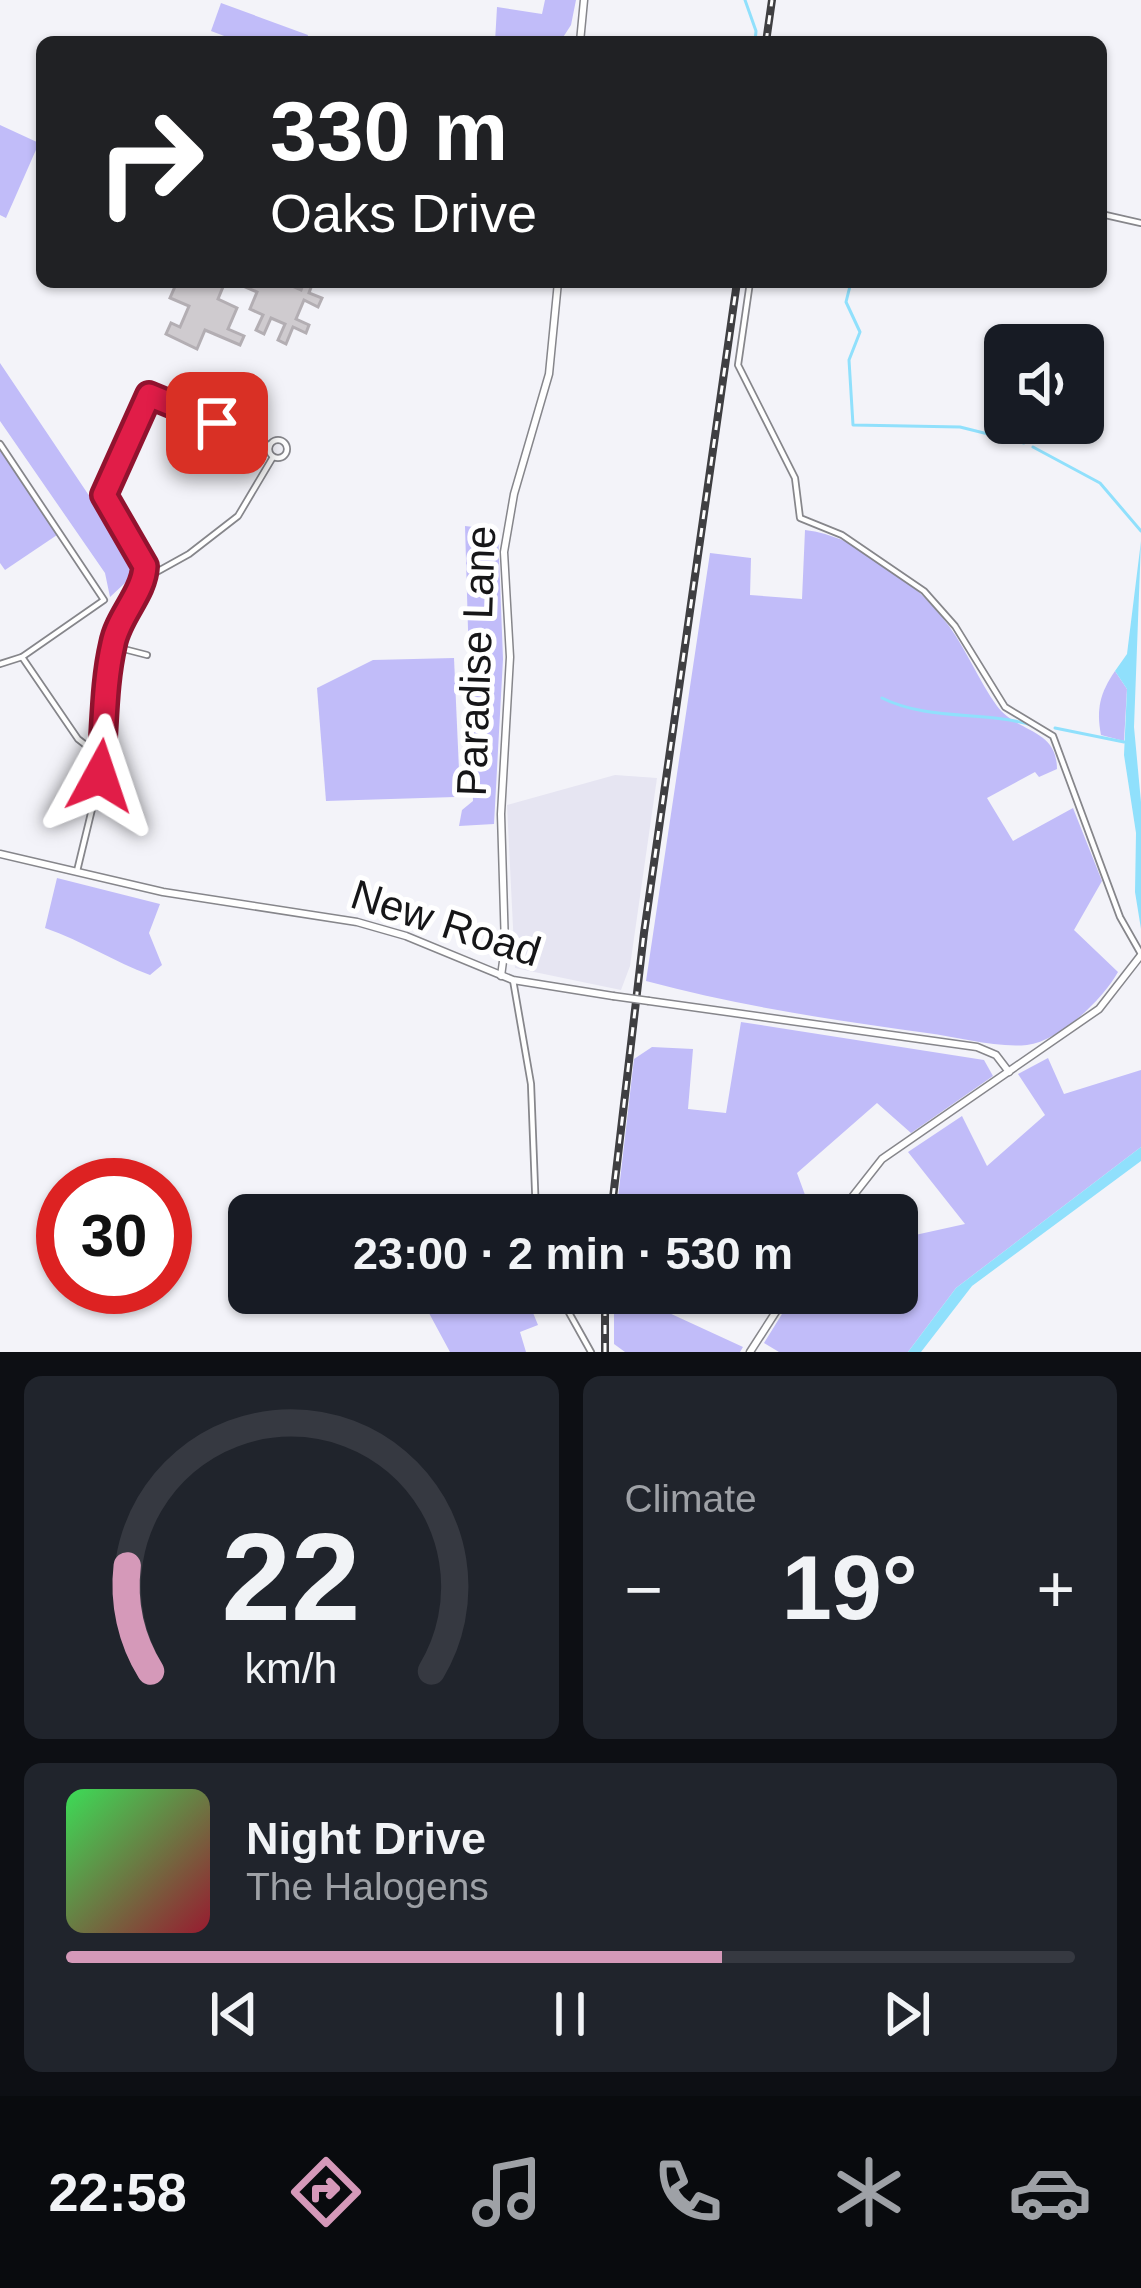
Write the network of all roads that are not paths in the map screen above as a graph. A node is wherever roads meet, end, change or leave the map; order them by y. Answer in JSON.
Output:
{"nodes":[{"id":1,"x":584,"y":0,"type":"edge"},
{"id":2,"x":581,"y":36,"type":"edge"},
{"id":3,"x":1107,"y":215,"type":"edge"},
{"id":4,"x":1141,"y":223,"type":"edge"},
{"id":5,"x":557,"y":288,"type":"edge"},
{"id":6,"x":749,"y":288,"type":"edge"},
{"id":7,"x":0,"y":444,"type":"edge"},
{"id":8,"x":269,"y":445,"type":"junction"},
{"id":9,"x":273,"y":457,"type":"junction"},
{"id":10,"x":143,"y":559,"type":"junction"},
{"id":11,"x":169,"y":564,"type":"junction"},
{"id":12,"x":144,"y":579,"type":"junction"},
{"id":13,"x":112,"y":646,"type":"junction"},
{"id":14,"x":147,"y":656,"type":"dead end"},
{"id":15,"x":22,"y":657,"type":"junction"},
{"id":16,"x":0,"y":664,"type":"edge"},
{"id":17,"x":104,"y":736,"type":"junction"},
{"id":18,"x":0,"y":854,"type":"edge"},
{"id":19,"x":76,"y":873,"type":"junction"},
{"id":20,"x":1141,"y":954,"type":"edge"},
{"id":21,"x":501,"y":976,"type":"junction"},
{"id":22,"x":513,"y":980,"type":"junction"},
{"id":23,"x":1009,"y":1072,"type":"junction"},
{"id":24,"x":535,"y":1194,"type":"edge"},
{"id":25,"x":855,"y":1194,"type":"edge"},
{"id":26,"x":570,"y":1314,"type":"edge"},
{"id":27,"x":775,"y":1314,"type":"edge"},
{"id":28,"x":591,"y":1352,"type":"edge"},
{"id":29,"x":751,"y":1352,"type":"edge"}],
"edges":[{"from":1,"to":2,"type":"street"},
{"from":3,"to":4,"type":"street"},
{"from":5,"to":21,"type":"street","name":"Paradise Lane"},
{"from":6,"to":20,"type":"street"},
{"from":7,"to":15,"type":"street"},
{"from":8,"to":9,"type":"street"},
{"from":8,"to":9,"type":"street"},
{"from":8,"to":10,"type":"street"},
{"from":9,"to":11,"type":"street"},
{"from":10,"to":11,"type":"street"},
{"from":10,"to":12,"type":"street"},
{"from":11,"to":12,"type":"street"},
{"from":12,"to":13,"type":"street"},
{"from":13,"to":14,"type":"street"},
{"from":13,"to":17,"type":"street"},
{"from":15,"to":16,"type":"street"},
{"from":15,"to":17,"type":"street"},
{"from":17,"to":19,"type":"street"},
{"from":18,"to":19,"type":"street","name":"New Road"},
{"from":19,"to":21,"type":"street","name":"New Road"},
{"from":20,"to":23,"type":"street"},
{"from":21,"to":22,"type":"street","name":"New Road"},
{"from":22,"to":23,"type":"street","name":"New Road","bridge":true},
{"from":22,"to":24,"type":"street"},
{"from":23,"to":25,"type":"street"},
{"from":26,"to":28,"type":"street"},
{"from":27,"to":29,"type":"street"}]}
